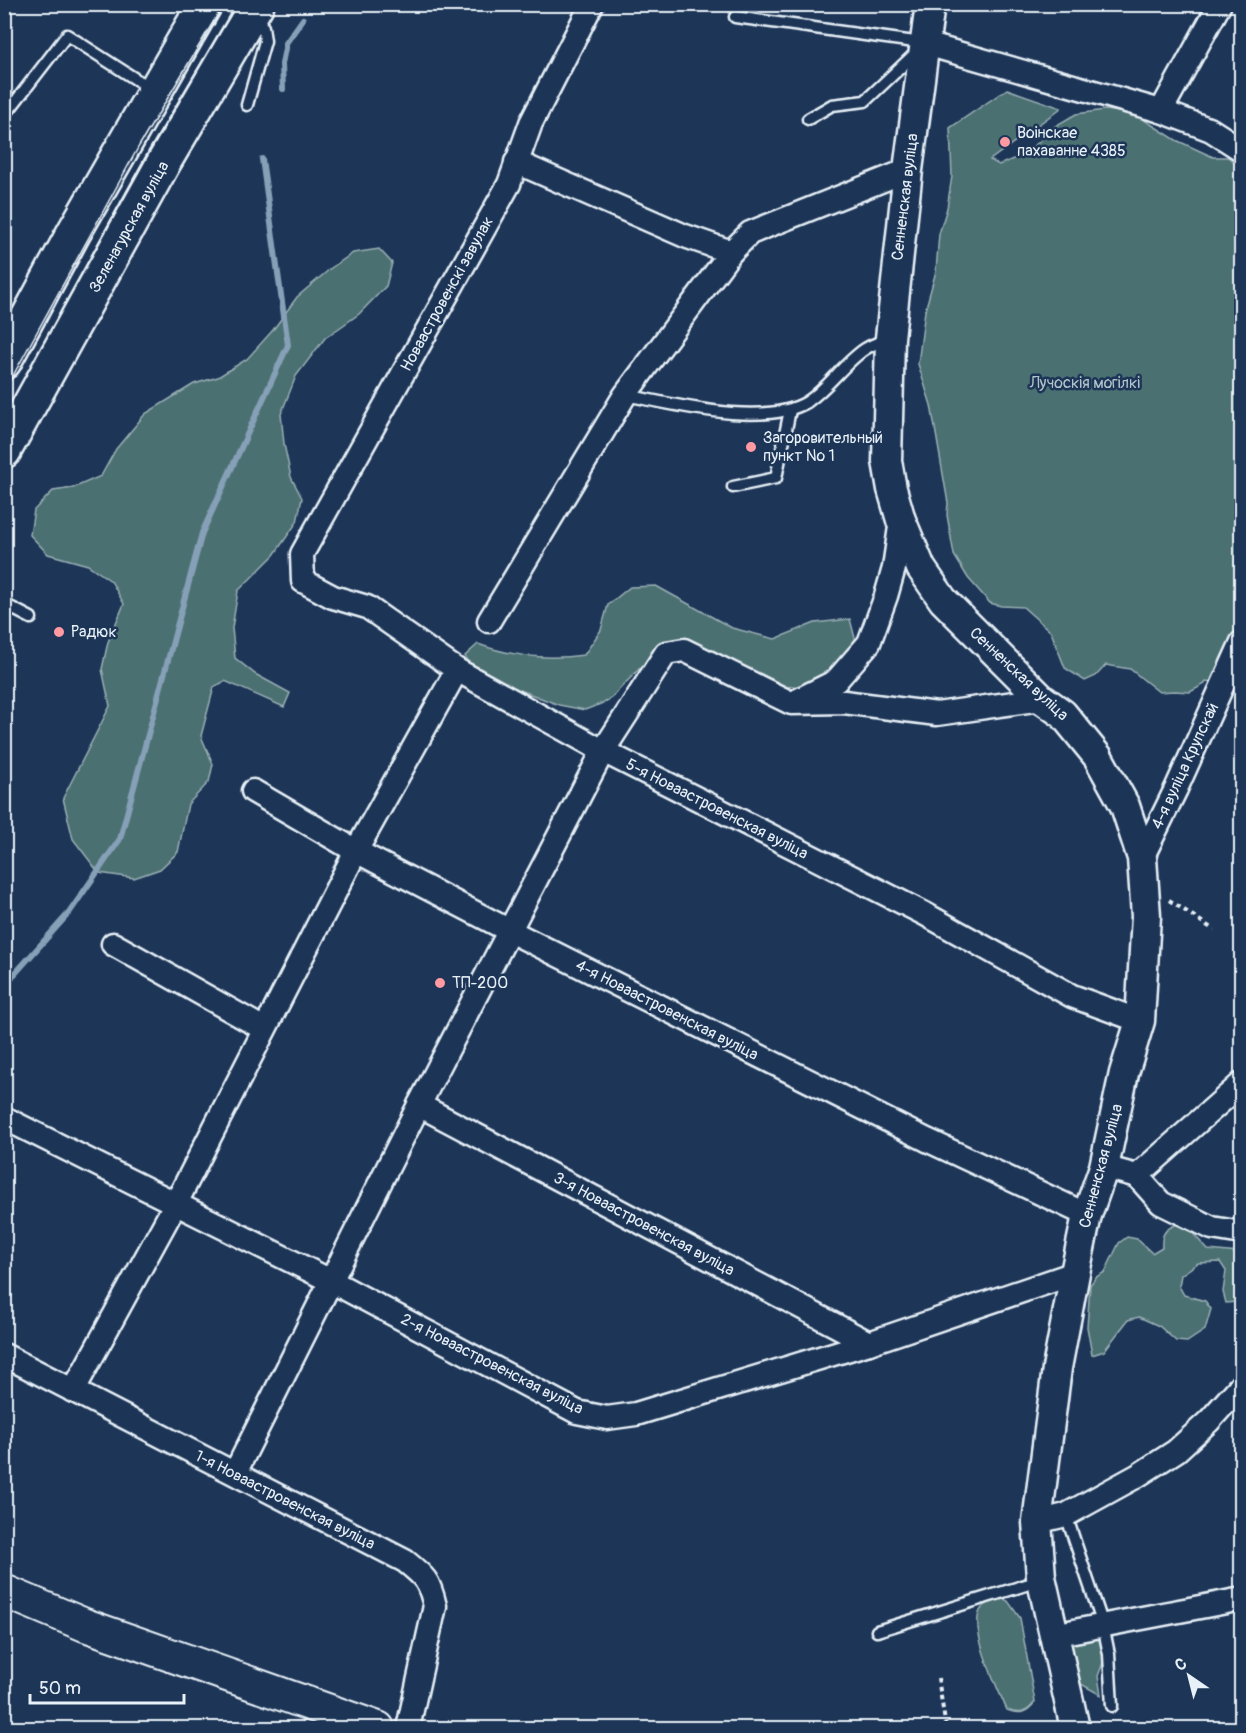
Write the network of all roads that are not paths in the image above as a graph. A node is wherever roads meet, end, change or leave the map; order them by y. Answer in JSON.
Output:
{"nodes":[{"id":1,"x":205,"y":4,"type":"edge"},
{"id":2,"x":592,"y":4,"type":"edge"},
{"id":3,"x":930,"y":4,"type":"edge"},
{"id":4,"x":1220,"y":4,"type":"edge"},
{"id":5,"x":254,"y":10,"type":"edge"},
{"id":6,"x":735,"y":17,"type":"dead end"},
{"id":7,"x":926,"y":44,"type":"junction"},
{"id":8,"x":154,"y":91,"type":"junction"},
{"id":9,"x":247,"y":105,"type":"dead end"},
{"id":10,"x":9,"y":111,"type":"dead end"},
{"id":11,"x":1161,"y":111,"type":"junction"},
{"id":12,"x":808,"y":118,"type":"dead end"},
{"id":13,"x":1242,"y":150,"type":"edge"},
{"id":14,"x":516,"y":162,"type":"junction"},
{"id":15,"x":908,"y":170,"type":"junction"},
{"id":16,"x":731,"y":252,"type":"junction"},
{"id":17,"x":890,"y":338,"type":"junction"},
{"id":18,"x":4,"y":362,"type":"edge"},
{"id":19,"x":625,"y":395,"type":"junction"},
{"id":20,"x":790,"y":410,"type":"junction"},
{"id":21,"x":4,"y":451,"type":"edge"},
{"id":22,"x":733,"y":487,"type":"dead end"},
{"id":23,"x":901,"y":520,"type":"junction"},
{"id":24,"x":303,"y":581,"type":"joint"},
{"id":25,"x":4,"y":604,"type":"edge"},
{"id":26,"x":31,"y":618,"type":"dead end"},
{"id":27,"x":489,"y":621,"type":"dead end"},
{"id":28,"x":1239,"y":656,"type":"edge"},
{"id":29,"x":457,"y":670,"type":"junction"},
{"id":30,"x":1042,"y":699,"type":"junction"},
{"id":31,"x":791,"y":703,"type":"junction"},
{"id":32,"x":603,"y":751,"type":"junction"},
{"id":33,"x":253,"y":791,"type":"dead end"},
{"id":34,"x":356,"y":851,"type":"junction"},
{"id":35,"x":1143,"y":871,"type":"junction"},
{"id":36,"x":510,"y":931,"type":"junction"},
{"id":37,"x":113,"y":944,"type":"dead end"},
{"id":38,"x":1140,"y":1021,"type":"junction"},
{"id":39,"x":264,"y":1029,"type":"junction"},
{"id":40,"x":1242,"y":1083,"type":"edge"},
{"id":41,"x":419,"y":1105,"type":"junction"},
{"id":42,"x":4,"y":1118,"type":"edge"},
{"id":43,"x":1104,"y":1167,"type":"junction"},
{"id":44,"x":1137,"y":1176,"type":"junction"},
{"id":45,"x":176,"y":1203,"type":"junction"},
{"id":46,"x":1088,"y":1215,"type":"junction"},
{"id":47,"x":1242,"y":1233,"type":"edge"},
{"id":48,"x":1075,"y":1273,"type":"junction"},
{"id":49,"x":331,"y":1281,"type":"junction"},
{"id":50,"x":868,"y":1343,"type":"junction"},
{"id":51,"x":4,"y":1354,"type":"edge"},
{"id":52,"x":1242,"y":1384,"type":"edge"},
{"id":53,"x":73,"y":1391,"type":"junction"},
{"id":54,"x":236,"y":1473,"type":"junction"},
{"id":55,"x":1066,"y":1515,"type":"junction"},
{"id":56,"x":1037,"y":1522,"type":"junction"},
{"id":57,"x":1042,"y":1580,"type":"junction"},
{"id":58,"x":4,"y":1591,"type":"edge"},
{"id":59,"x":1242,"y":1599,"type":"edge"},
{"id":60,"x":1103,"y":1625,"type":"junction"},
{"id":61,"x":877,"y":1631,"type":"dead end"},
{"id":62,"x":1053,"y":1635,"type":"junction"},
{"id":63,"x":1112,"y":1706,"type":"dead end"},
{"id":64,"x":378,"y":1728,"type":"edge"},
{"id":65,"x":408,"y":1728,"type":"edge"},
{"id":66,"x":1075,"y":1728,"type":"edge"}],
"edges":[{"from":1,"to":8,"type":"main road"},
{"from":2,"to":14,"type":"street","name":"Новаастровенскі завулак"},
{"from":3,"to":7,"type":"street","name":"Сенненская вуліца"},
{"from":4,"to":11,"type":"street"},
{"from":5,"to":9,"type":"lane"},
{"from":5,"to":21,"type":"main road","name":"Зеленагурская вуліца"},
{"from":6,"to":7,"type":"lane"},
{"from":7,"to":11,"type":"street"},
{"from":7,"to":12,"type":"lane"},
{"from":7,"to":15,"type":"street","name":"Сенненская вуліца"},
{"from":8,"to":10,"type":"lane"},
{"from":8,"to":18,"type":"main road"},
{"from":11,"to":13,"type":"street"},
{"from":14,"to":16,"type":"street"},
{"from":14,"to":24,"type":"street","name":"Новаастровенскі завулак"},
{"from":15,"to":16,"type":"street"},
{"from":15,"to":17,"type":"street","name":"Сенненская вуліца"},
{"from":16,"to":19,"type":"street"},
{"from":17,"to":20,"type":"lane"},
{"from":17,"to":23,"type":"street","name":"Сенненская вуліца"},
{"from":19,"to":20,"type":"lane"},
{"from":19,"to":27,"type":"street"},
{"from":20,"to":22,"type":"lane"},
{"from":23,"to":30,"type":"street","name":"Сенненская вуліца"},
{"from":23,"to":31,"type":"street"},
{"from":24,"to":29,"type":"street","name":"5-я Новаастровенская вуліца"},
{"from":25,"to":26,"type":"lane"},
{"from":28,"to":35,"type":"street","name":"4-я вуліца Крупскай"},
{"from":29,"to":32,"type":"street","name":"5-я Новаастровенская вуліца"},
{"from":29,"to":34,"type":"street"},
{"from":30,"to":31,"type":"street"},
{"from":30,"to":35,"type":"street","name":"Сенненская вуліца"},
{"from":31,"to":32,"type":"street"},
{"from":32,"to":36,"type":"street"},
{"from":32,"to":38,"type":"street","name":"5-я Новаастровенская вуліца"},
{"from":33,"to":34,"type":"street","name":"4-я Новаастровенская вуліца"},
{"from":34,"to":36,"type":"street","name":"4-я Новаастровенская вуліца"},
{"from":34,"to":39,"type":"street"},
{"from":35,"to":38,"type":"street","name":"Сенненская вуліца"},
{"from":36,"to":41,"type":"street"},
{"from":36,"to":46,"type":"street","name":"4-я Новаастровенская вуліца"},
{"from":37,"to":39,"type":"street"},
{"from":38,"to":43,"type":"street","name":"Сенненская вуліца"},
{"from":39,"to":45,"type":"street"},
{"from":40,"to":44,"type":"street"},
{"from":41,"to":49,"type":"street"},
{"from":41,"to":50,"type":"street","name":"3-я Новаастровенская вуліца"},
{"from":42,"to":45,"type":"street","name":"2-я Новаастровенская вуліца"},
{"from":43,"to":44,"type":"street"},
{"from":43,"to":46,"type":"street","name":"Сенненская вуліца"},
{"from":44,"to":47,"type":"street"},
{"from":45,"to":49,"type":"street","name":"2-я Новаастровенская вуліца"},
{"from":45,"to":53,"type":"street"},
{"from":46,"to":48,"type":"street","name":"Сенненская вуліца"},
{"from":48,"to":50,"type":"street","name":"2-я Новаастровенская вуліца"},
{"from":48,"to":56,"type":"street","name":"Сенненская вуліца"},
{"from":49,"to":50,"type":"street","name":"2-я Новаастровенская вуліца"},
{"from":49,"to":54,"type":"street"},
{"from":51,"to":53,"type":"street","name":"1-я Новаастровенская вуліца"},
{"from":52,"to":55,"type":"street"},
{"from":53,"to":54,"type":"street","name":"1-я Новаастровенская вуліца"},
{"from":54,"to":65,"type":"street","name":"1-я Новаастровенская вуліца"},
{"from":55,"to":56,"type":"street"},
{"from":55,"to":60,"type":"lane"},
{"from":56,"to":57,"type":"street","name":"Сенненская вуліца"},
{"from":57,"to":61,"type":"lane"},
{"from":57,"to":62,"type":"street","name":"Сенненская вуліца"},
{"from":58,"to":64,"type":"main road"},
{"from":59,"to":60,"type":"street"},
{"from":60,"to":62,"type":"street"},
{"from":60,"to":63,"type":"lane"},
{"from":62,"to":66,"type":"street","name":"Сенненская вуліца"}]}
